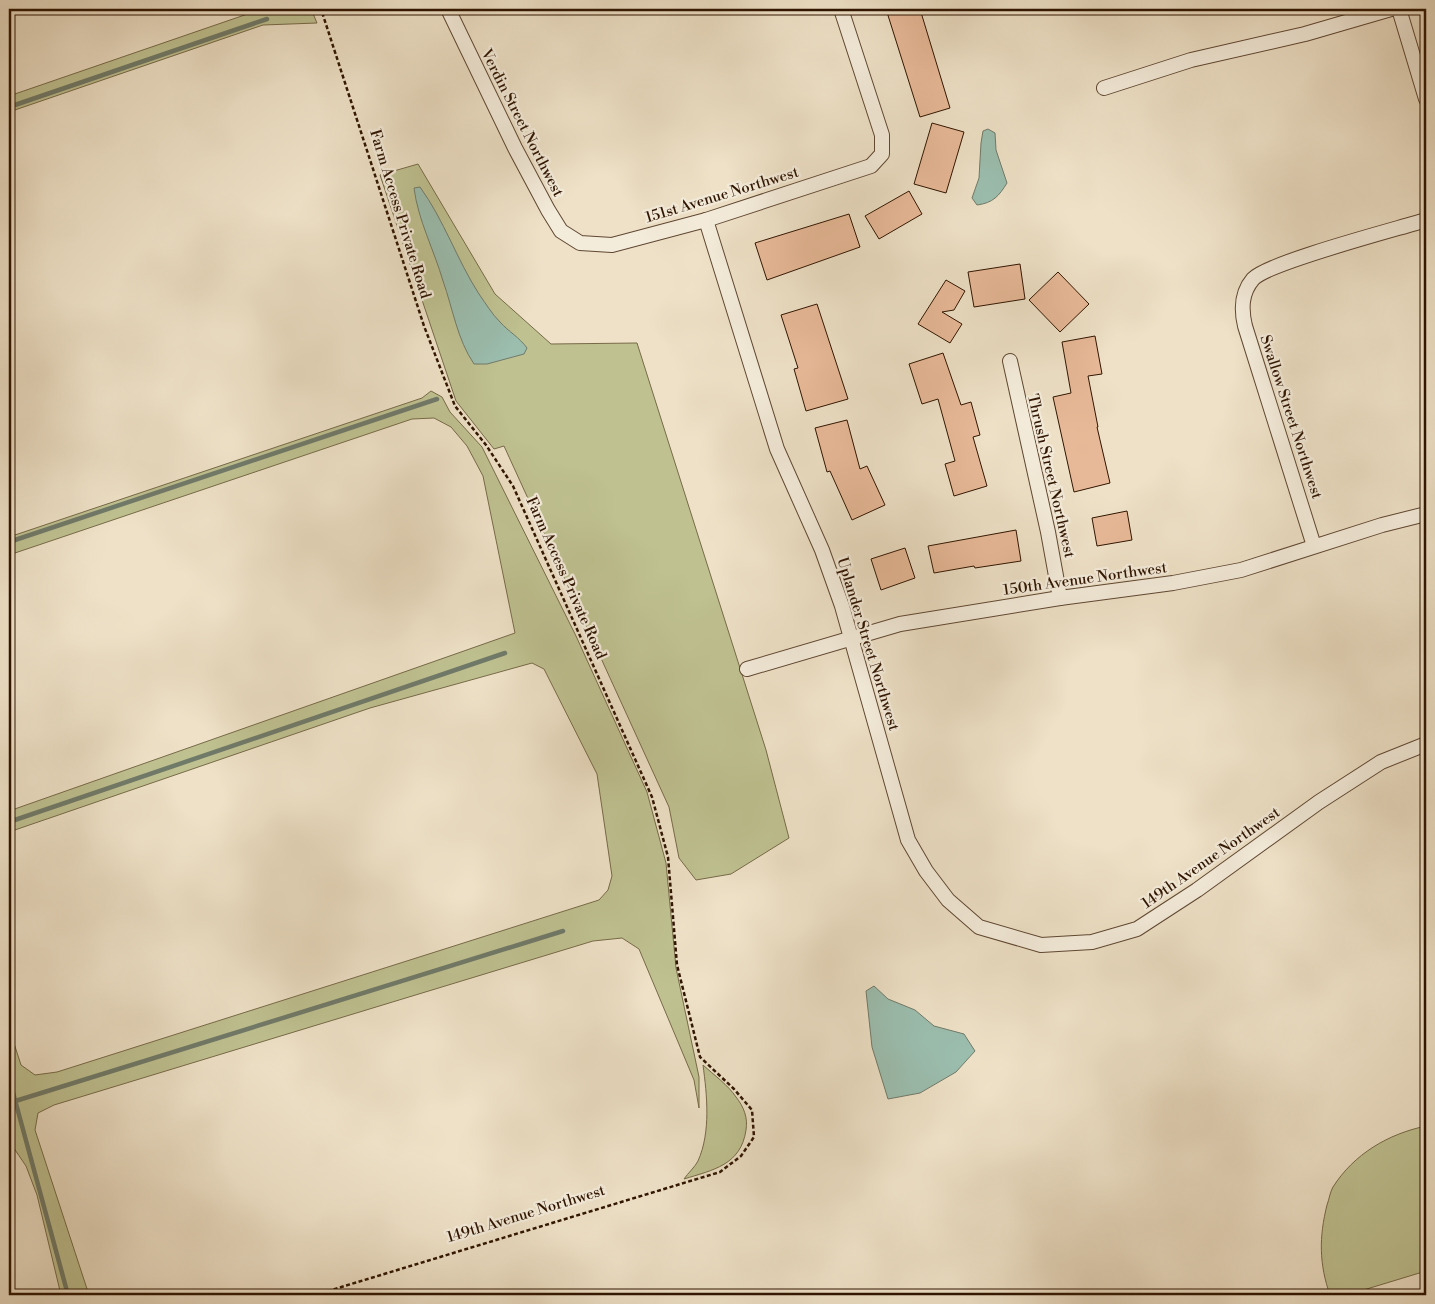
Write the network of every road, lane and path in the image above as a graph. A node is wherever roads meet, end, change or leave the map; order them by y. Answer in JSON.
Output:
{"nodes":[{"id":1,"x":321,"y":9,"type":"edge"},
{"id":2,"x":448,"y":9,"type":"edge"},
{"id":3,"x":841,"y":9,"type":"edge"},
{"id":4,"x":1391,"y":9,"type":"edge"},
{"id":5,"x":1400,"y":9,"type":"edge"},
{"id":6,"x":1104,"y":88,"type":"dead end"},
{"id":7,"x":1426,"y":98,"type":"edge"},
{"id":8,"x":706,"y":220,"type":"junction"},
{"id":9,"x":1426,"y":220,"type":"edge"},
{"id":10,"x":580,"y":243,"type":"joint"},
{"id":11,"x":1010,"y":361,"type":"dead end"},
{"id":12,"x":1426,"y":514,"type":"edge"},
{"id":13,"x":1314,"y":546,"type":"junction"},
{"id":14,"x":1060,"y":598,"type":"junction"},
{"id":15,"x":851,"y":638,"type":"junction"},
{"id":16,"x":747,"y":669,"type":"dead end"},
{"id":17,"x":1426,"y":744,"type":"edge"},
{"id":18,"x":999,"y":934,"type":"joint"},
{"id":19,"x":742,"y":1156,"type":"joint"},
{"id":20,"x":315,"y":1295,"type":"edge"}],
"edges":[{"from":1,"to":19,"type":"path","name":"Farm Access Private Road"},
{"from":2,"to":10,"type":"street","name":"Verdin Street Northwest"},
{"from":3,"to":8,"type":"street","name":"151st Avenue Northwest"},
{"from":4,"to":6,"type":"street"},
{"from":5,"to":7,"type":"street"},
{"from":8,"to":10,"type":"street","name":"151st Avenue Northwest"},
{"from":8,"to":15,"type":"street","name":"Uplander Street Northwest"},
{"from":9,"to":13,"type":"street","name":"Swallow Street Northwest"},
{"from":11,"to":14,"type":"street","name":"Thrush Street Northwest"},
{"from":12,"to":13,"type":"street","name":"150th Avenue Northwest"},
{"from":13,"to":14,"type":"street","name":"150th Avenue Northwest"},
{"from":14,"to":15,"type":"street","name":"150th Avenue Northwest"},
{"from":15,"to":16,"type":"street","name":"150th Avenue Northwest"},
{"from":15,"to":18,"type":"street","name":"Uplander Street Northwest"},
{"from":17,"to":18,"type":"street","name":"149th Avenue Northwest"},
{"from":19,"to":20,"type":"path","name":"149th Avenue Northwest"}]}
